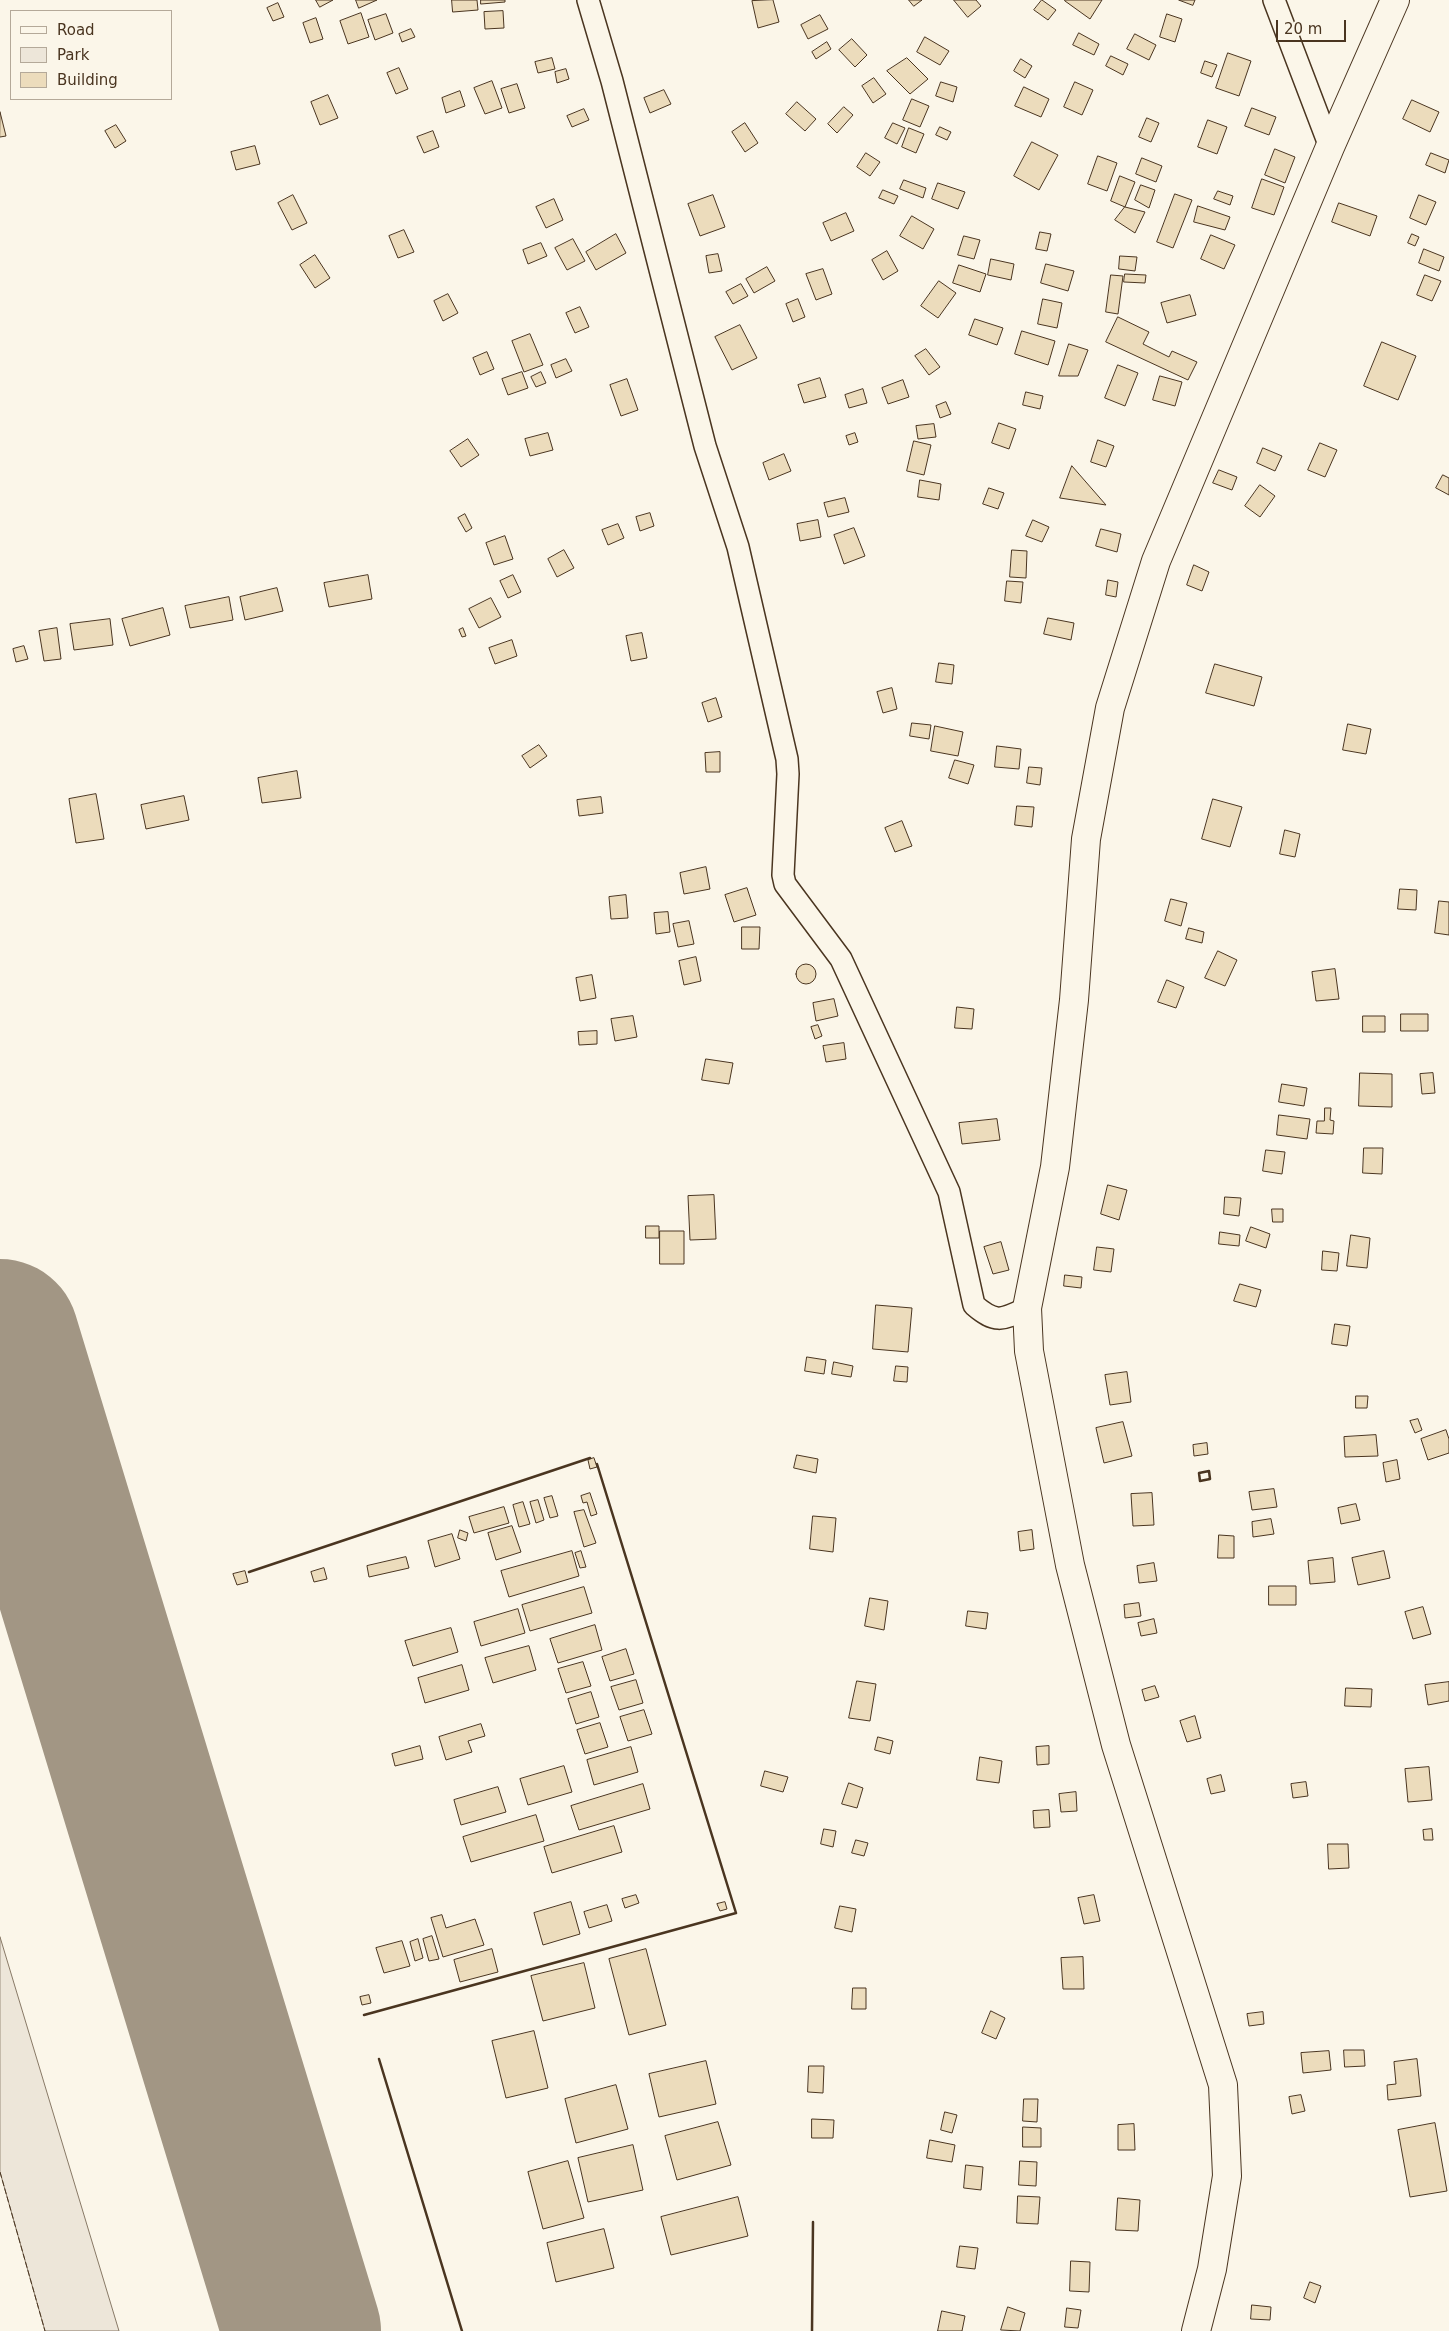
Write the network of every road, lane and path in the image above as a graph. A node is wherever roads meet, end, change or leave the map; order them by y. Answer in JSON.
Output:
{"nodes":[{"id":1,"x":588,"y":0,"type":"edge"},
{"id":2,"x":1274,"y":0,"type":"edge"},
{"id":3,"x":1396,"y":0,"type":"edge"},
{"id":4,"x":1330,"y":147,"type":"junction"},
{"id":5,"x":1027,"y":1308,"type":"junction"},
{"id":6,"x":1196,"y":2331,"type":"edge"}],
"edges":[{"from":1,"to":5,"type":"street"},
{"from":2,"to":4,"type":"street"},
{"from":3,"to":4,"type":"main road"},
{"from":4,"to":5,"type":"main road"},
{"from":5,"to":6,"type":"main road"}]}
